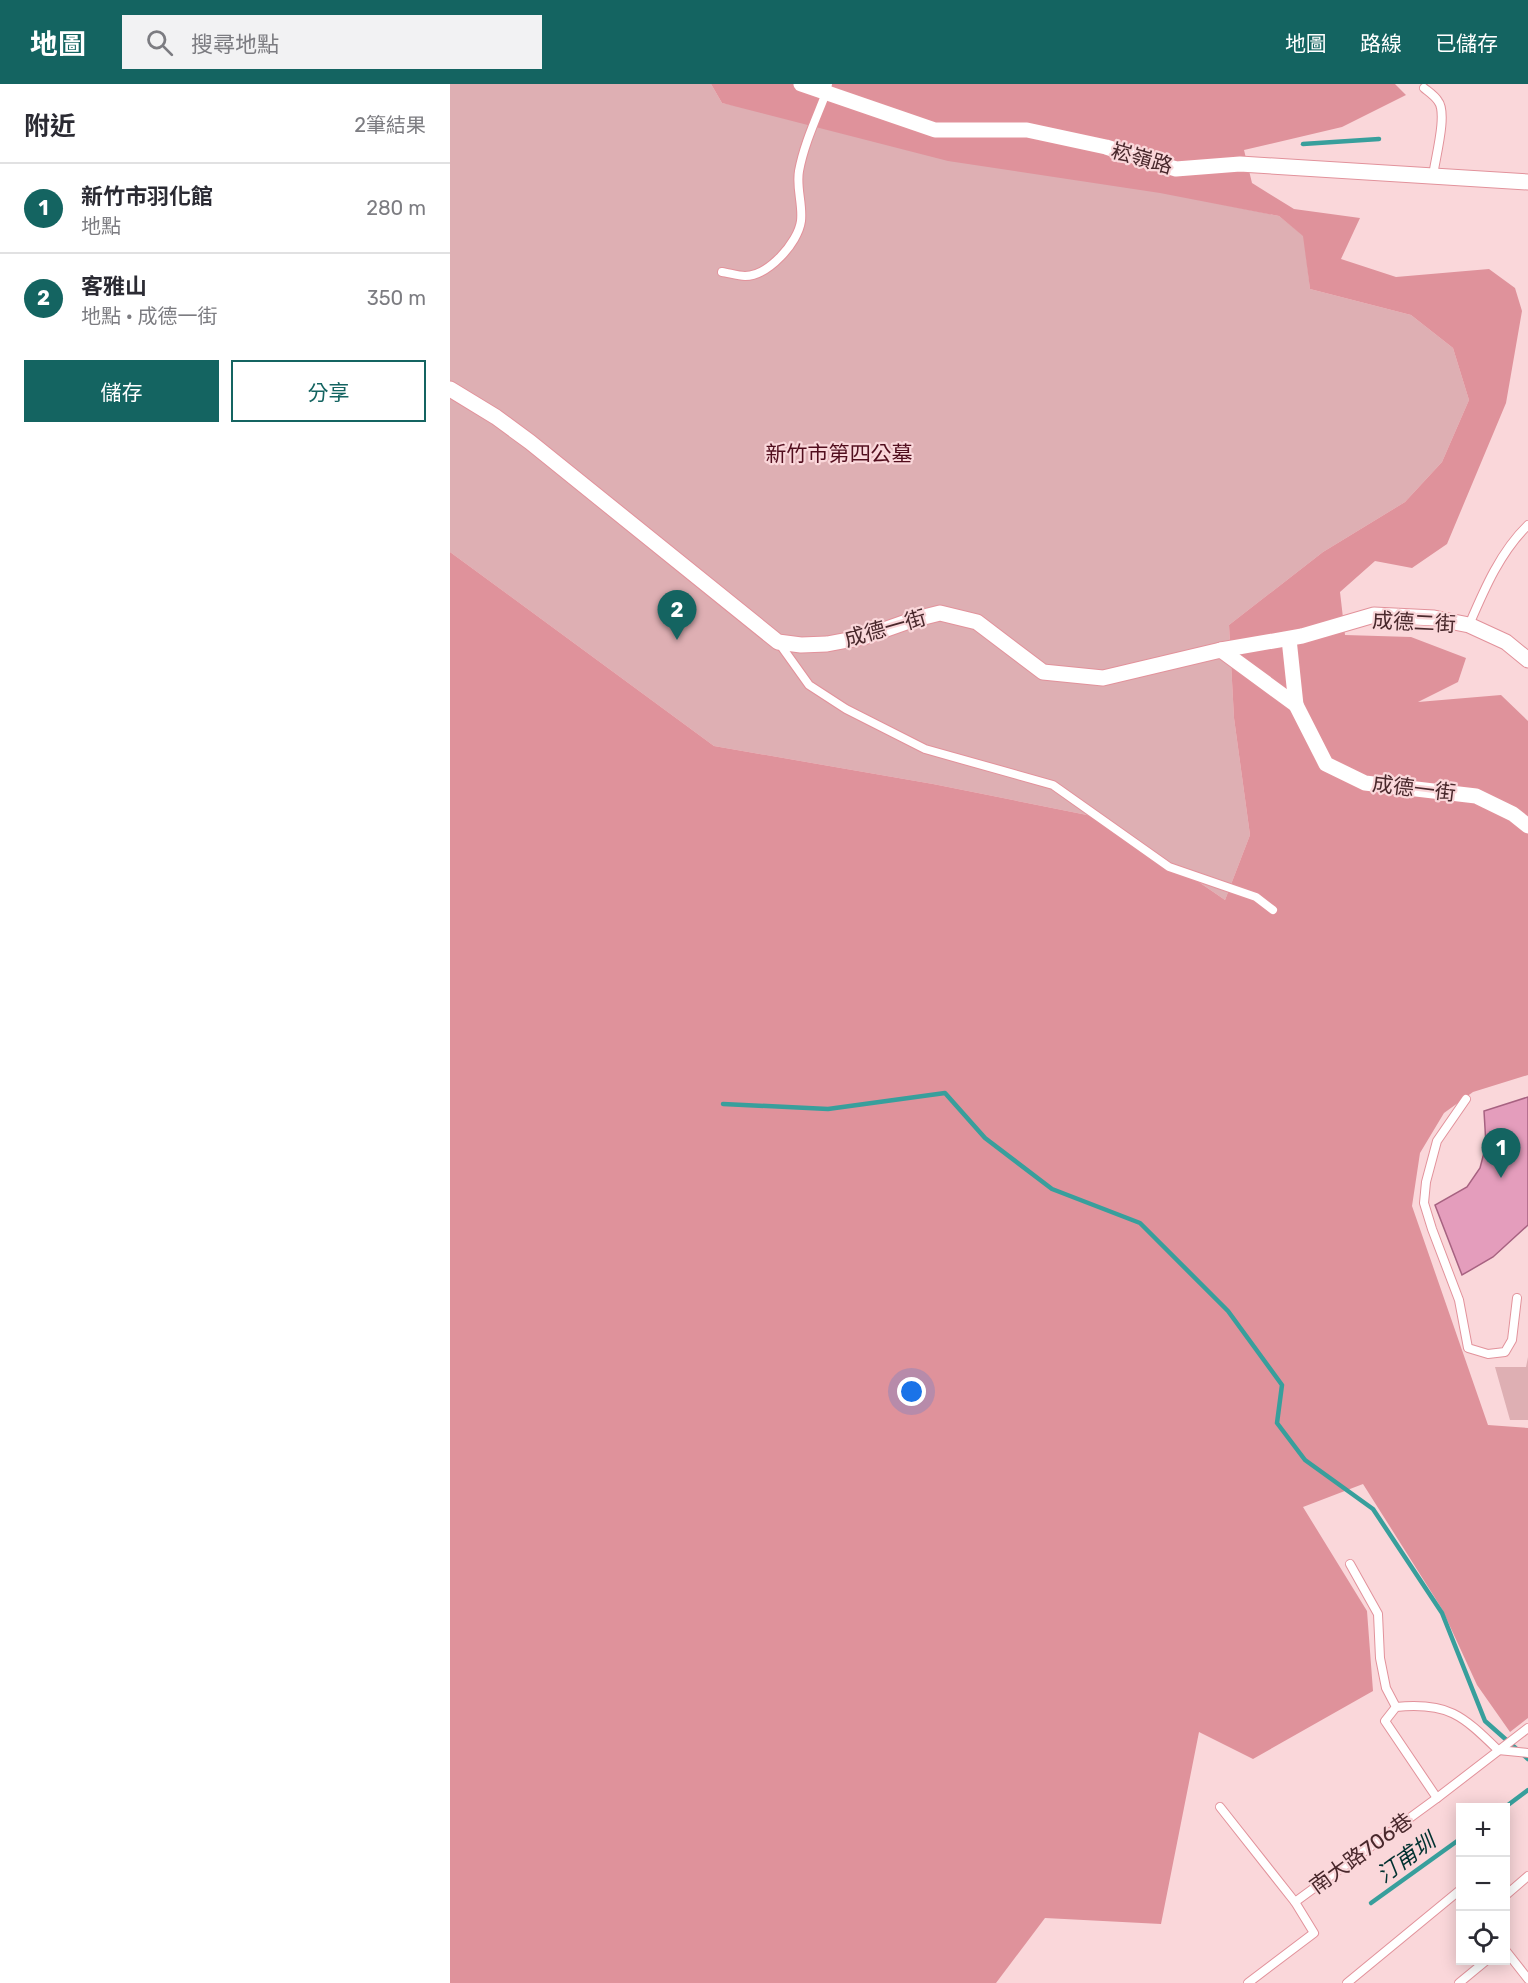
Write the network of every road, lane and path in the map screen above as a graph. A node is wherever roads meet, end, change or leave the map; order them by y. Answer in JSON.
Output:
{"nodes":[{"id":1,"x":801,"y":84,"type":"edge"},
{"id":2,"x":827,"y":88,"type":"edge"},
{"id":3,"x":1424,"y":88,"type":"dead end"},
{"id":4,"x":1433,"y":176,"type":"junction"},
{"id":5,"x":1528,"y":182,"type":"edge"},
{"id":6,"x":722,"y":272,"type":"dead end"},
{"id":7,"x":450,"y":389,"type":"edge"},
{"id":8,"x":1528,"y":525,"type":"edge"},
{"id":9,"x":1469,"y":625,"type":"junction"},
{"id":10,"x":1289,"y":639,"type":"junction"},
{"id":11,"x":778,"y":642,"type":"junction"},
{"id":12,"x":1221,"y":650,"type":"junction"},
{"id":13,"x":1528,"y":660,"type":"edge"},
{"id":14,"x":1296,"y":705,"type":"junction"},
{"id":15,"x":1528,"y":826,"type":"edge"},
{"id":16,"x":1274,"y":910,"type":"dead end"},
{"id":17,"x":1466,"y":1099,"type":"dead end"},
{"id":18,"x":1517,"y":1298,"type":"dead end"},
{"id":19,"x":1350,"y":1564,"type":"dead end"},
{"id":20,"x":1396,"y":1707,"type":"junction"},
{"id":21,"x":1528,"y":1728,"type":"edge"},
{"id":22,"x":1499,"y":1749,"type":"junction"},
{"id":23,"x":1528,"y":1753,"type":"edge"},
{"id":24,"x":1437,"y":1798,"type":"junction"},
{"id":25,"x":1220,"y":1807,"type":"dead end"},
{"id":26,"x":1528,"y":1876,"type":"edge"},
{"id":27,"x":1510,"y":1892,"type":"edge"},
{"id":28,"x":1456,"y":1894,"type":"edge"},
{"id":29,"x":1295,"y":1902,"type":"junction"},
{"id":30,"x":1510,"y":1955,"type":"edge"},
{"id":31,"x":1481,"y":1965,"type":"edge"},
{"id":32,"x":1527,"y":1974,"type":"edge"},
{"id":33,"x":1248,"y":1983,"type":"edge"},
{"id":34,"x":1347,"y":1983,"type":"edge"},
{"id":35,"x":1460,"y":1983,"type":"edge"}],
"edges":[{"from":1,"to":2,"type":"street","name":"崧嶺路"},
{"from":2,"to":4,"type":"street","name":"崧嶺路"},
{"from":2,"to":6,"type":"lane"},
{"from":3,"to":4,"type":"lane"},
{"from":4,"to":5,"type":"street","name":"崧嶺路"},
{"from":7,"to":11,"type":"street"},
{"from":8,"to":9,"type":"lane"},
{"from":9,"to":10,"type":"street","name":"成德二街"},
{"from":9,"to":13,"type":"street","name":"成德二街"},
{"from":10,"to":12,"type":"street","name":"成德二街"},
{"from":10,"to":14,"type":"street","name":"成德一街"},
{"from":11,"to":12,"type":"street","name":"成德一街"},
{"from":11,"to":16,"type":"lane"},
{"from":12,"to":14,"type":"street","name":"成德一街"},
{"from":14,"to":15,"type":"street","name":"成德一街"},
{"from":17,"to":18,"type":"lane"},
{"from":19,"to":20,"type":"lane"},
{"from":20,"to":22,"type":"lane"},
{"from":20,"to":24,"type":"lane"},
{"from":21,"to":22,"type":"lane","name":"南大路706巷"},
{"from":22,"to":23,"type":"lane"},
{"from":22,"to":24,"type":"lane","name":"南大路706巷"},
{"from":24,"to":29,"type":"lane","name":"南大路706巷"},
{"from":25,"to":29,"type":"lane"},
{"from":26,"to":27,"type":"lane"},
{"from":28,"to":34,"type":"lane"},
{"from":29,"to":33,"type":"lane","name":"南大路706巷"},
{"from":30,"to":32,"type":"lane"},
{"from":31,"to":35,"type":"lane"}]}
